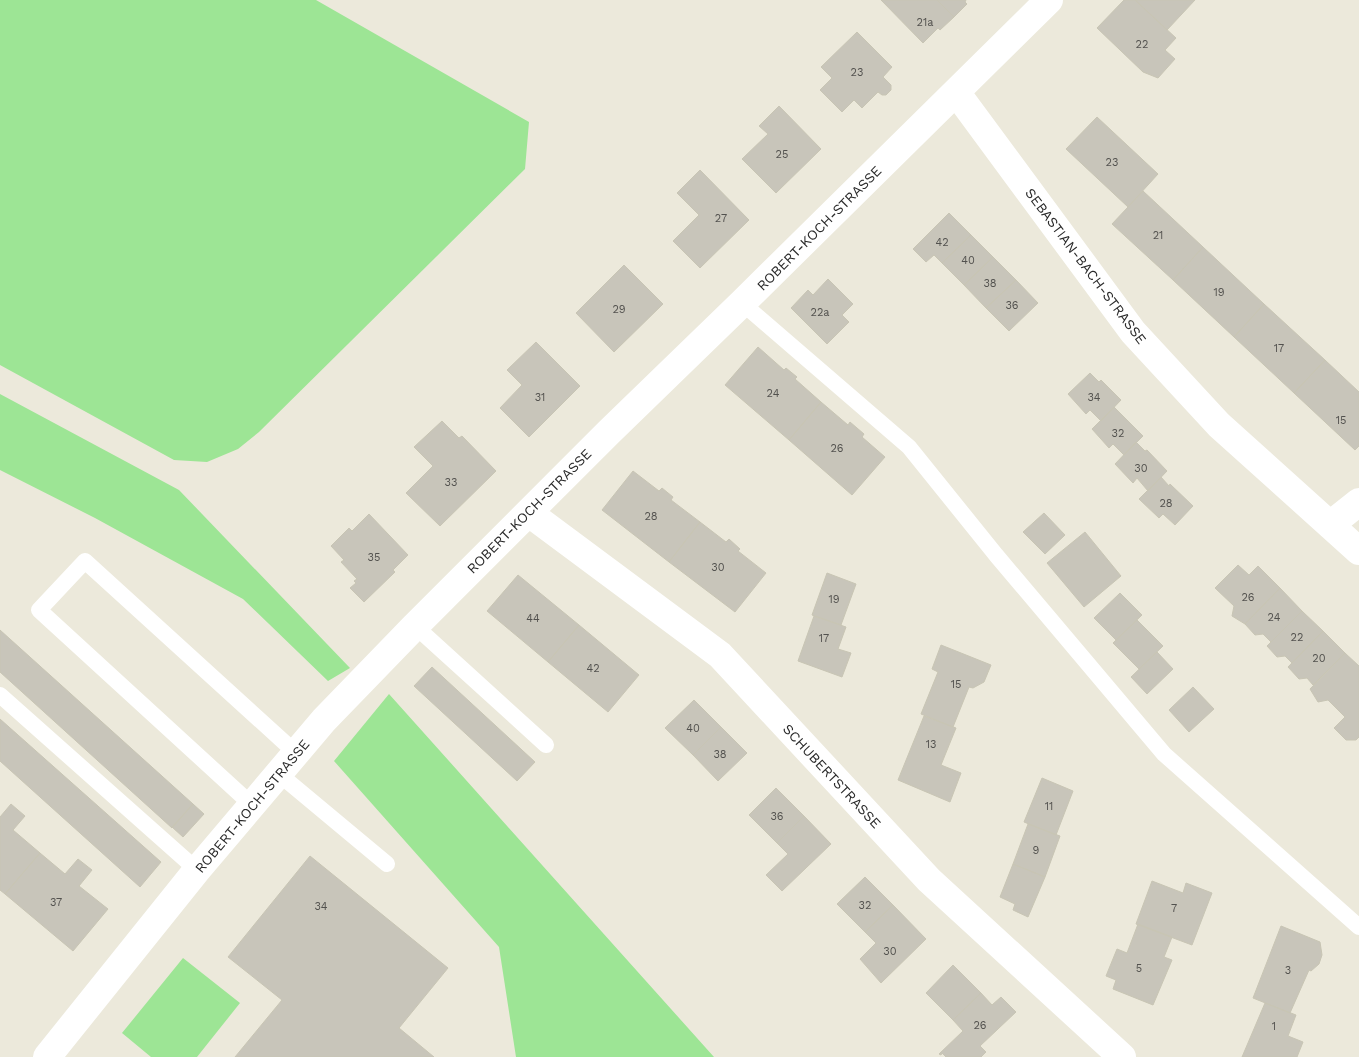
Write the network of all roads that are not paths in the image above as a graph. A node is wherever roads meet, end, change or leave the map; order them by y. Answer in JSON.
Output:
{"nodes":[{"id":1,"x":1049,"y":0,"type":"edge"},
{"id":2,"x":956,"y":92,"type":"junction"},
{"id":3,"x":742,"y":303,"type":"junction"},
{"id":4,"x":1359,"y":502,"type":"edge"},
{"id":5,"x":528,"y":512,"type":"junction"},
{"id":6,"x":1330,"y":526,"type":"junction"},
{"id":7,"x":1359,"y":551,"type":"edge"},
{"id":8,"x":415,"y":626,"type":"junction"},
{"id":9,"x":0,"y":695,"type":"edge"},
{"id":10,"x":546,"y":745,"type":"dead end"},
{"id":11,"x":296,"y":753,"type":"junction"},
{"id":12,"x":279,"y":774,"type":"junction"},
{"id":13,"x":252,"y":805,"type":"junction"},
{"id":14,"x":386,"y":864,"type":"dead end"},
{"id":15,"x":198,"y":870,"type":"junction"},
{"id":16,"x":1359,"y":927,"type":"edge"},
{"id":17,"x":47,"y":1057,"type":"edge"},
{"id":18,"x":1122,"y":1057,"type":"edge"}],
"edges":[{"from":1,"to":2,"type":"street","name":"ROBERT-KOCH-STRASSE"},
{"from":2,"to":3,"type":"street","name":"ROBERT-KOCH-STRASSE"},
{"from":2,"to":6,"type":"street","name":"SEBASTIAN-BACH-STRASSE"},
{"from":3,"to":5,"type":"street","name":"ROBERT-KOCH-STRASSE"},
{"from":3,"to":16,"type":"lane"},
{"from":4,"to":6,"type":"street"},
{"from":5,"to":8,"type":"street","name":"ROBERT-KOCH-STRASSE"},
{"from":5,"to":18,"type":"street","name":"SCHUBERTSTRASSE"},
{"from":6,"to":7,"type":"street","name":"SEBASTIAN-BACH-STRASSE"},
{"from":8,"to":10,"type":"lane"},
{"from":8,"to":11,"type":"street","name":"ROBERT-KOCH-STRASSE"},
{"from":9,"to":15,"type":"lane"},
{"from":11,"to":12,"type":"street","name":"ROBERT-KOCH-STRASSE"},
{"from":11,"to":13,"type":"lane"},
{"from":12,"to":13,"type":"street","name":"ROBERT-KOCH-STRASSE"},
{"from":12,"to":14,"type":"lane"},
{"from":13,"to":15,"type":"street","name":"ROBERT-KOCH-STRASSE"},
{"from":15,"to":17,"type":"street","name":"ROBERT-KOCH-STRASSE"}]}
